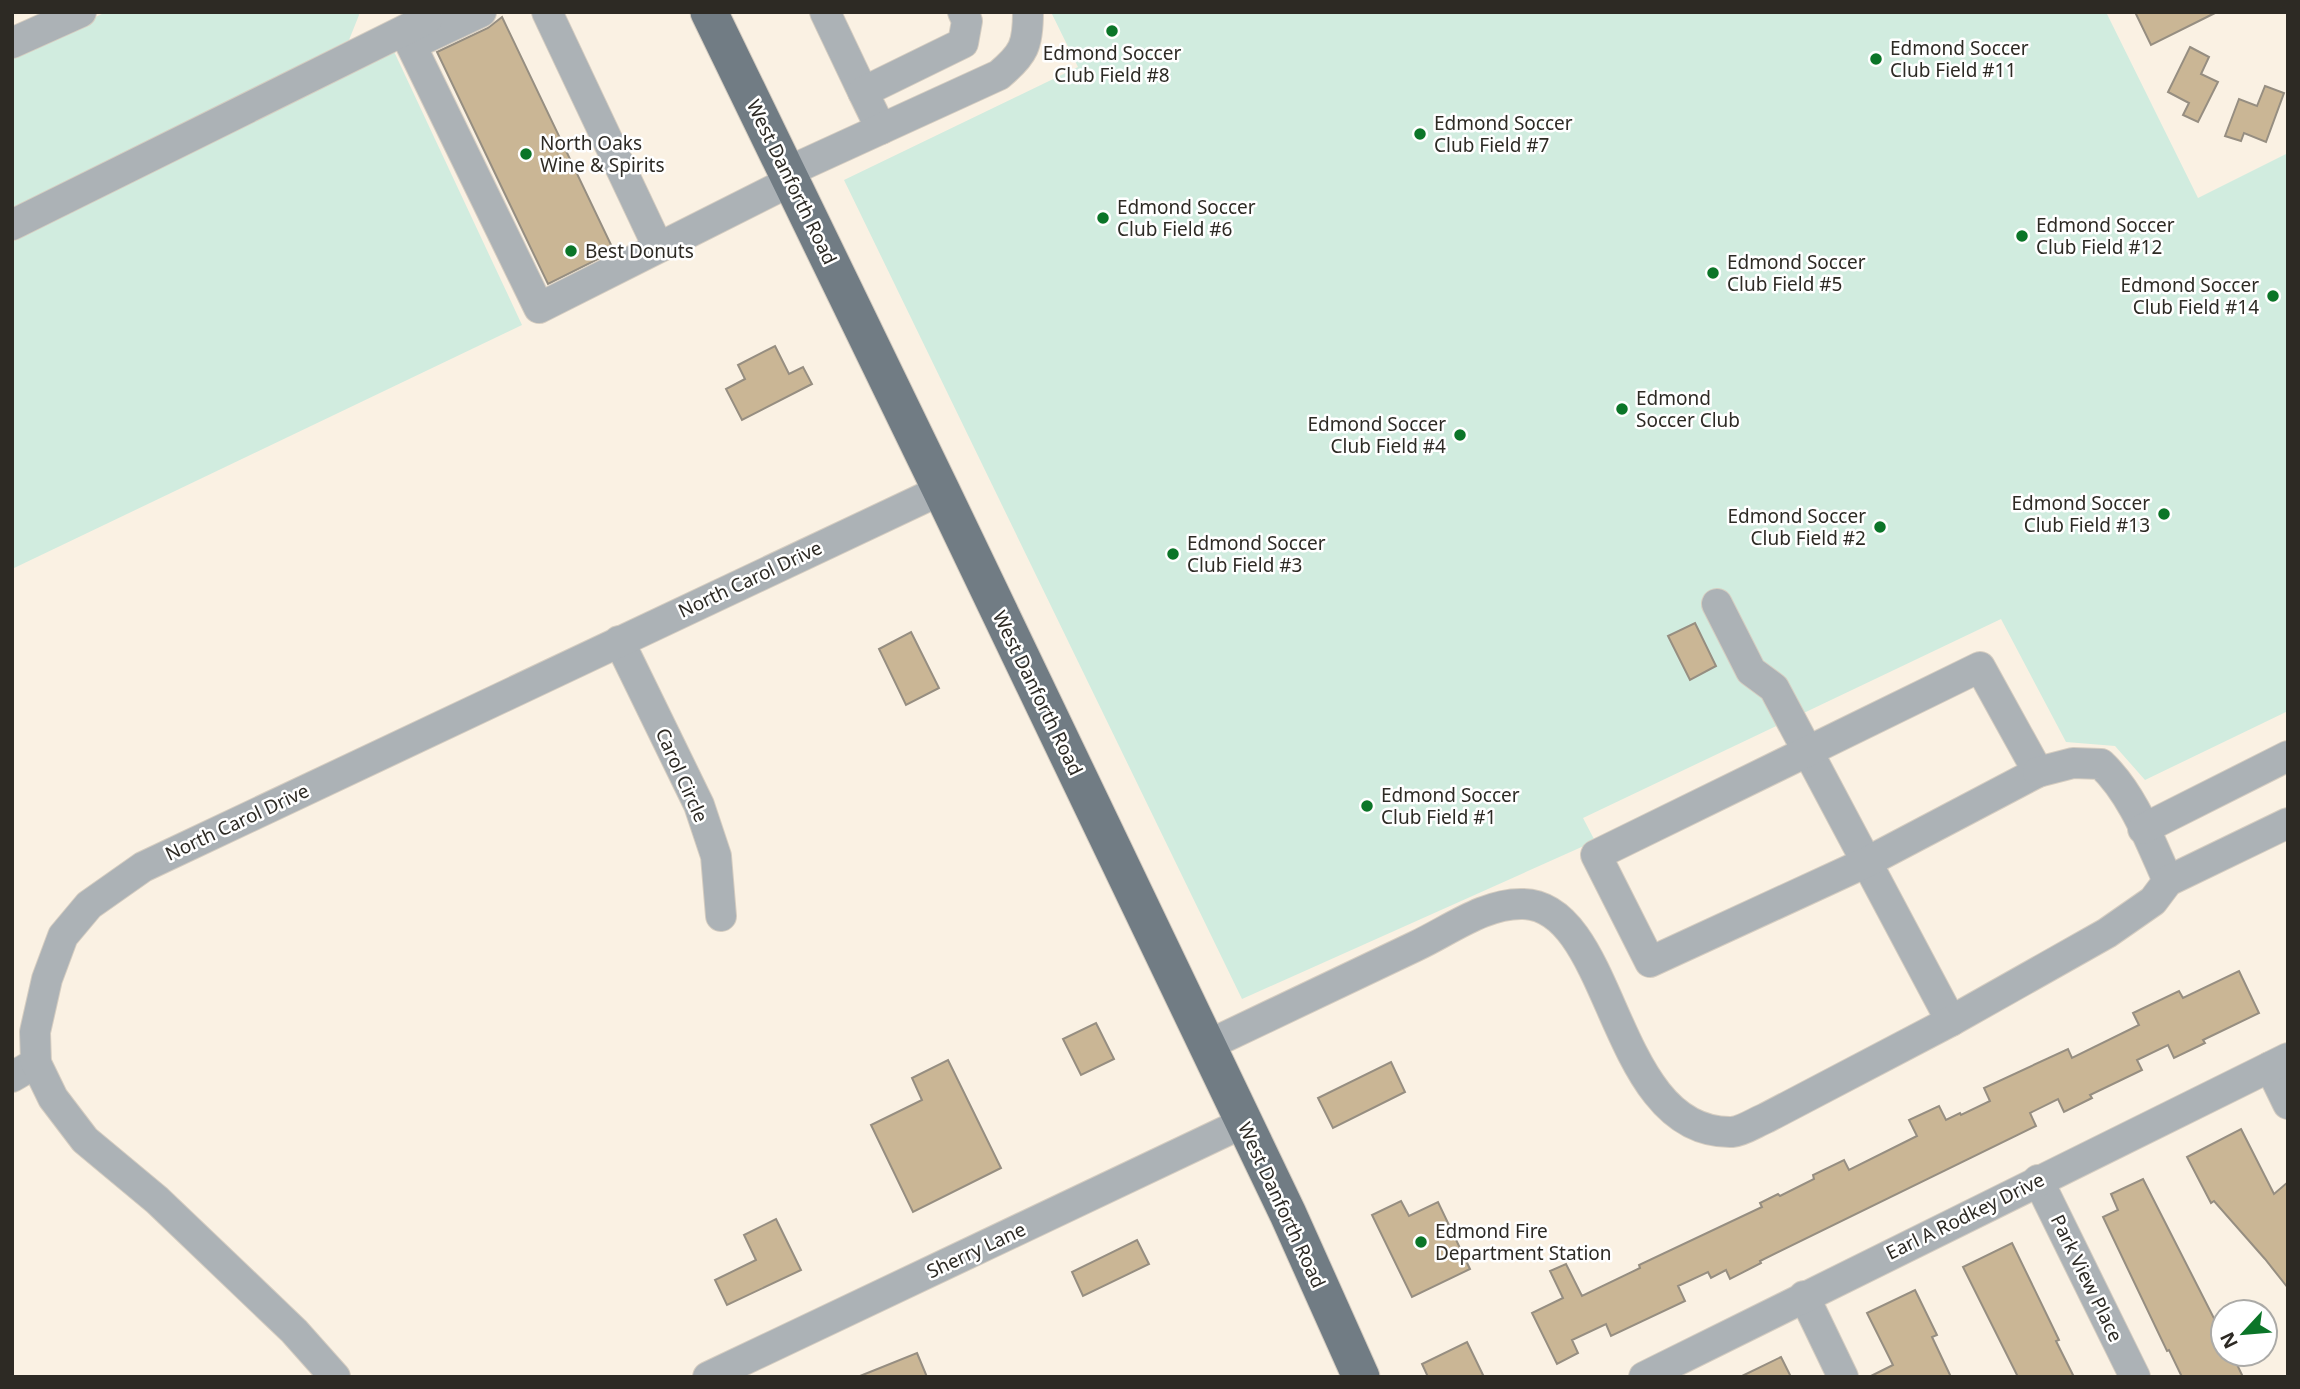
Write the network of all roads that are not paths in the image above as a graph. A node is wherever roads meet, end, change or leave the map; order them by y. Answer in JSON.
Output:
{"nodes":[{"id":1,"x":81,"y":12,"type":"edge"},
{"id":2,"x":440,"y":12,"type":"edge"},
{"id":3,"x":481,"y":12,"type":"edge"},
{"id":4,"x":547,"y":12,"type":"edge"},
{"id":5,"x":709,"y":12,"type":"edge"},
{"id":6,"x":825,"y":12,"type":"edge"},
{"id":7,"x":963,"y":12,"type":"edge"},
{"id":8,"x":1028,"y":12,"type":"edge"},
{"id":9,"x":387,"y":24,"type":"edge"},
{"id":10,"x":12,"y":43,"type":"edge"},
{"id":11,"x":863,"y":92,"type":"junction"},
{"id":12,"x":881,"y":129,"type":"junction"},
{"id":13,"x":789,"y":177,"type":"junction"},
{"id":14,"x":12,"y":225,"type":"edge"},
{"id":15,"x":659,"y":247,"type":"junction"},
{"id":16,"x":941,"y":490,"type":"junction"},
{"id":17,"x":1717,"y":604,"type":"dead end"},
{"id":18,"x":619,"y":640,"type":"junction"},
{"id":19,"x":1808,"y":752,"type":"junction"},
{"id":20,"x":2288,"y":756,"type":"edge"},
{"id":21,"x":2038,"y":772,"type":"junction"},
{"id":22,"x":2288,"y":823,"type":"edge"},
{"id":23,"x":2143,"y":829,"type":"junction"},
{"id":24,"x":1867,"y":862,"type":"junction"},
{"id":25,"x":2168,"y":881,"type":"junction"},
{"id":26,"x":721,"y":916,"type":"dead end"},
{"id":27,"x":1951,"y":1021,"type":"junction"},
{"id":28,"x":1206,"y":1046,"type":"junction"},
{"id":29,"x":2279,"y":1063,"type":"edge"},
{"id":30,"x":24,"y":1070,"type":"edge"},
{"id":31,"x":2288,"y":1104,"type":"edge"},
{"id":32,"x":1243,"y":1123,"type":"junction"},
{"id":33,"x":2038,"y":1180,"type":"junction"},
{"id":34,"x":1804,"y":1296,"type":"junction"},
{"id":35,"x":335,"y":1377,"type":"edge"},
{"id":36,"x":708,"y":1377,"type":"edge"},
{"id":37,"x":1361,"y":1377,"type":"edge"},
{"id":38,"x":1644,"y":1377,"type":"edge"},
{"id":39,"x":1843,"y":1377,"type":"edge"},
{"id":40,"x":2135,"y":1377,"type":"edge"}],
"edges":[{"from":1,"to":10,"type":"street"},
{"from":2,"to":9,"type":"street"},
{"from":3,"to":15,"type":"street"},
{"from":4,"to":15,"type":"street"},
{"from":5,"to":13,"type":"main road","name":"West Danforth Road"},
{"from":6,"to":11,"type":"street"},
{"from":7,"to":11,"type":"street"},
{"from":8,"to":12,"type":"street"},
{"from":9,"to":14,"type":"street"},
{"from":11,"to":12,"type":"street"},
{"from":12,"to":13,"type":"street"},
{"from":13,"to":15,"type":"street"},
{"from":13,"to":16,"type":"main road","name":"West Danforth Road"},
{"from":16,"to":18,"type":"street","name":"North Carol Drive"},
{"from":16,"to":28,"type":"main road","name":"West Danforth Road"},
{"from":17,"to":19,"type":"street"},
{"from":18,"to":26,"type":"street","name":"Carol Circle"},
{"from":18,"to":30,"type":"street","name":"North Carol Drive"},
{"from":19,"to":21,"type":"street"},
{"from":19,"to":24,"type":"street"},
{"from":19,"to":24,"type":"street"},
{"from":20,"to":23,"type":"street"},
{"from":21,"to":23,"type":"street"},
{"from":21,"to":24,"type":"street"},
{"from":22,"to":25,"type":"street"},
{"from":23,"to":25,"type":"street"},
{"from":24,"to":27,"type":"street"},
{"from":25,"to":27,"type":"street"},
{"from":27,"to":28,"type":"street"},
{"from":28,"to":32,"type":"main road","name":"West Danforth Road"},
{"from":29,"to":31,"type":"street"},
{"from":29,"to":33,"type":"street","name":"Earl A Rodkey Drive"},
{"from":30,"to":35,"type":"street","name":"North Carol Drive"},
{"from":32,"to":36,"type":"street","name":"Sherry Lane"},
{"from":32,"to":37,"type":"main road","name":"West Danforth Road"},
{"from":33,"to":34,"type":"street","name":"Earl A Rodkey Drive"},
{"from":33,"to":40,"type":"street","name":"Park View Place"},
{"from":34,"to":38,"type":"street","name":"Earl A Rodkey Drive"},
{"from":34,"to":39,"type":"street"}]}
